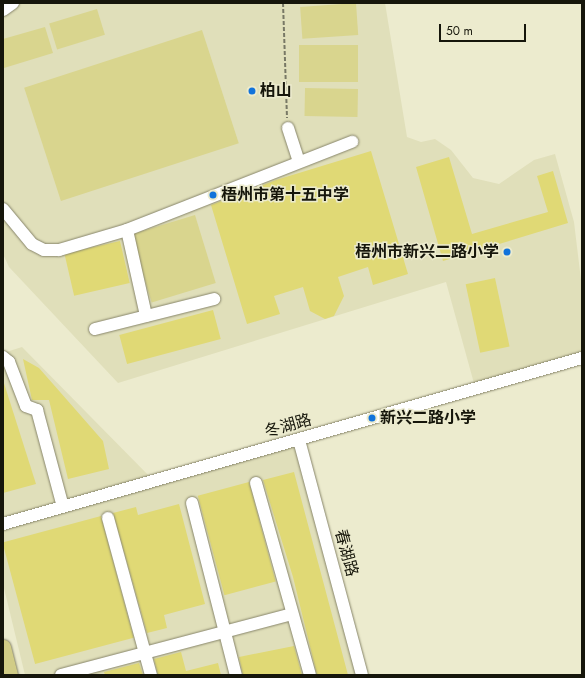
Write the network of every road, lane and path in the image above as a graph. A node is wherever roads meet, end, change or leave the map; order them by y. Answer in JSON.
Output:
{"nodes":[{"id":1,"x":13,"y":3,"type":"edge"},
{"id":2,"x":283,"y":3,"type":"edge"},
{"id":3,"x":3,"y":10,"type":"edge"},
{"id":4,"x":288,"y":128,"type":"joint"},
{"id":5,"x":352,"y":142,"type":"dead end"},
{"id":6,"x":299,"y":161,"type":"junction"},
{"id":7,"x":3,"y":209,"type":"edge"},
{"id":8,"x":126,"y":230,"type":"junction"},
{"id":9,"x":214,"y":299,"type":"dead end"},
{"id":10,"x":146,"y":316,"type":"junction"},
{"id":11,"x":95,"y":329,"type":"dead end"},
{"id":12,"x":3,"y":357,"type":"edge"},
{"id":13,"x":582,"y":358,"type":"edge"},
{"id":14,"x":299,"y":440,"type":"junction"},
{"id":15,"x":256,"y":483,"type":"dead end"},
{"id":16,"x":192,"y":503,"type":"dead end"},
{"id":17,"x":63,"y":507,"type":"junction"},
{"id":18,"x":108,"y":518,"type":"dead end"},
{"id":19,"x":3,"y":524,"type":"edge"},
{"id":20,"x":292,"y":614,"type":"junction"},
{"id":21,"x":225,"y":631,"type":"junction"},
{"id":22,"x":3,"y":647,"type":"edge"},
{"id":23,"x":145,"y":653,"type":"junction"},
{"id":24,"x":10,"y":675,"type":"edge"},
{"id":25,"x":61,"y":675,"type":"edge"},
{"id":26,"x":151,"y":675,"type":"edge"},
{"id":27,"x":236,"y":675,"type":"edge"},
{"id":28,"x":310,"y":675,"type":"edge"},
{"id":29,"x":362,"y":675,"type":"edge"}],
"edges":[{"from":1,"to":3,"type":"street"},
{"from":2,"to":4,"type":"path"},
{"from":4,"to":6,"type":"street"},
{"from":5,"to":6,"type":"street"},
{"from":6,"to":8,"type":"street"},
{"from":7,"to":8,"type":"street"},
{"from":8,"to":10,"type":"street"},
{"from":9,"to":10,"type":"street"},
{"from":10,"to":11,"type":"street"},
{"from":12,"to":17,"type":"street"},
{"from":13,"to":14,"type":"street","name":"冬湖路"},
{"from":14,"to":17,"type":"street","name":"冬湖路"},
{"from":14,"to":29,"type":"street","name":"春湖路"},
{"from":15,"to":20,"type":"street"},
{"from":16,"to":21,"type":"street"},
{"from":17,"to":19,"type":"street","name":"冬湖路"},
{"from":18,"to":23,"type":"street"},
{"from":20,"to":21,"type":"street"},
{"from":20,"to":28,"type":"street"},
{"from":21,"to":23,"type":"street"},
{"from":21,"to":27,"type":"street"},
{"from":22,"to":24,"type":"main road"},
{"from":23,"to":25,"type":"street"},
{"from":23,"to":26,"type":"street"}]}
